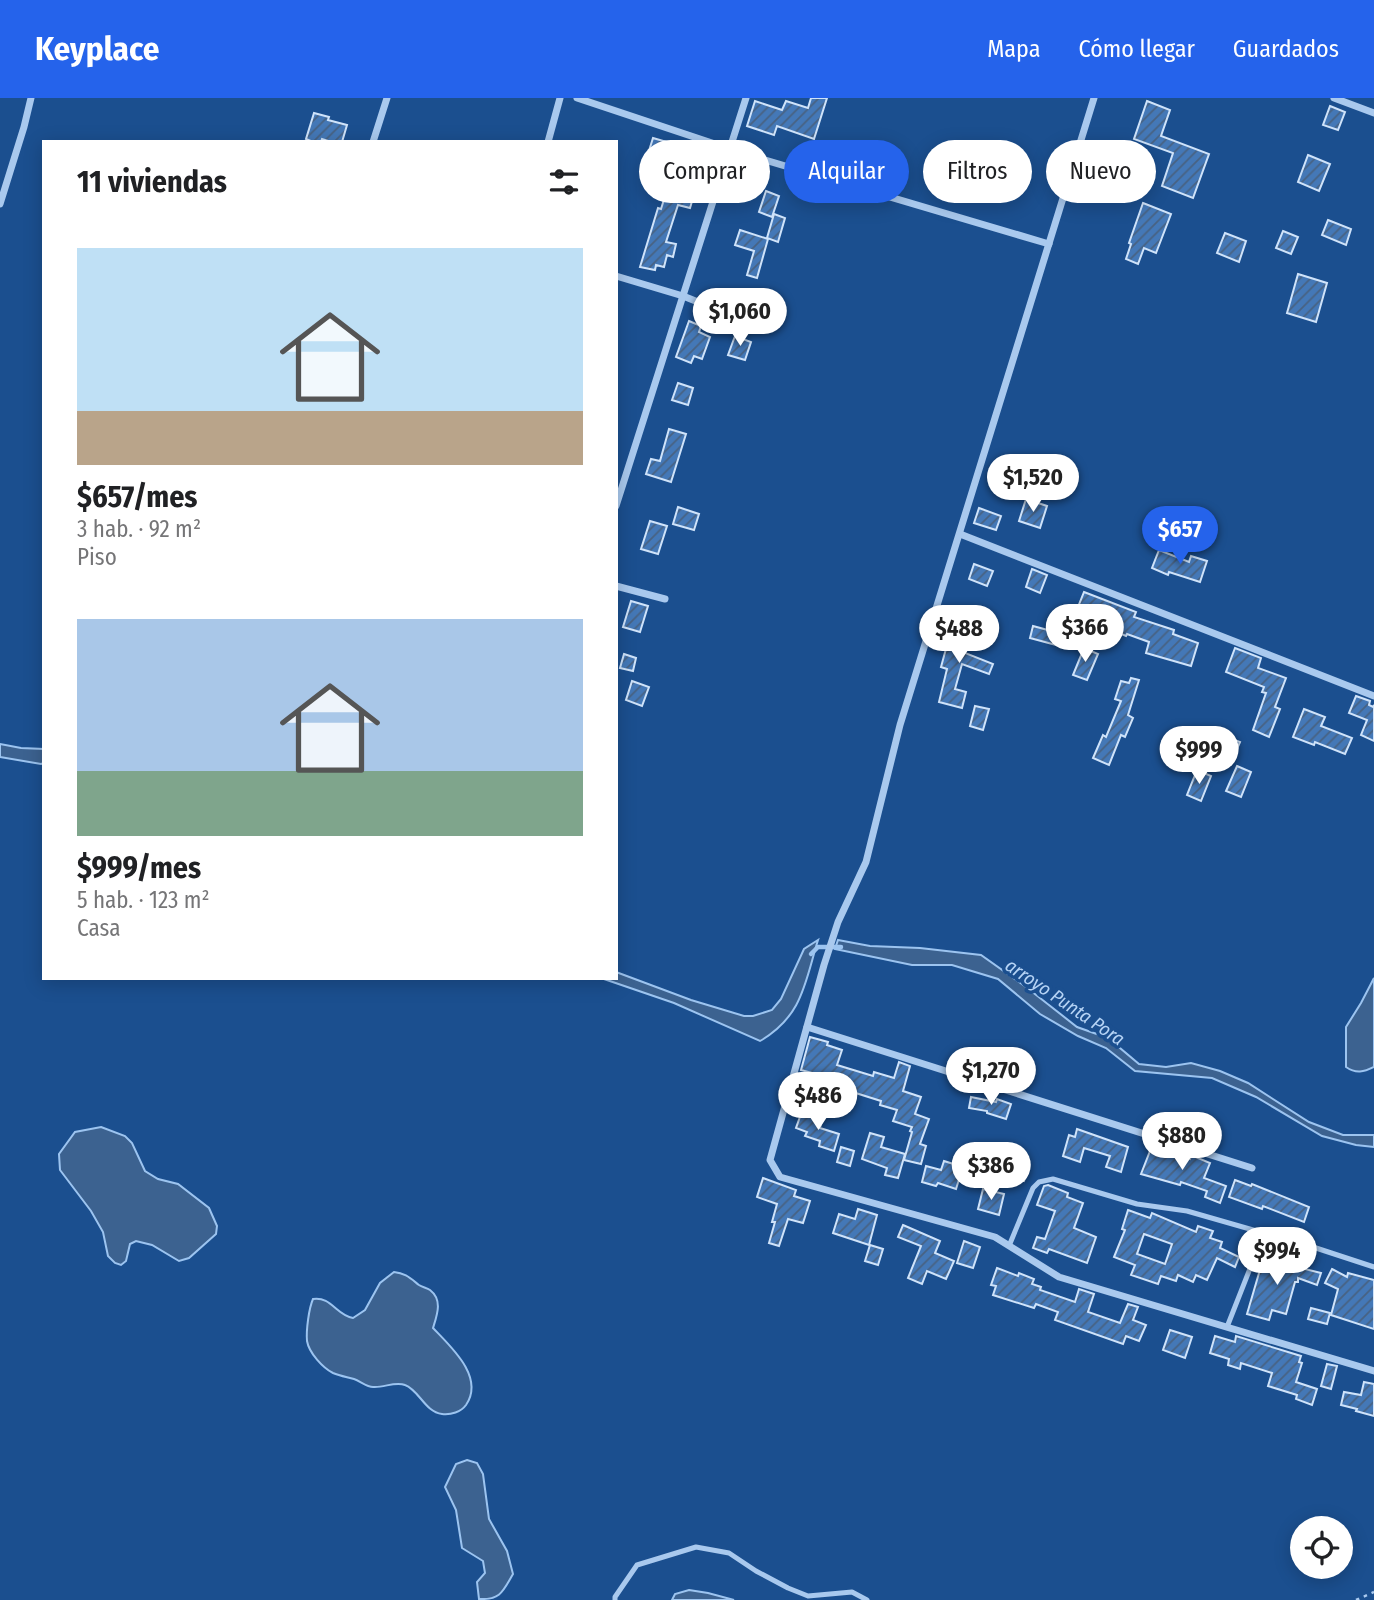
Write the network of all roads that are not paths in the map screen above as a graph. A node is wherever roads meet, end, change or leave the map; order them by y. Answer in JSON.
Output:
{"nodes":[{"id":1,"x":32,"y":98,"type":"edge"},
{"id":2,"x":387,"y":98,"type":"edge"},
{"id":3,"x":560,"y":98,"type":"edge"},
{"id":4,"x":577,"y":98,"type":"edge"},
{"id":5,"x":746,"y":98,"type":"edge"},
{"id":6,"x":1094,"y":98,"type":"edge"},
{"id":7,"x":1334,"y":98,"type":"edge"},
{"id":8,"x":1374,"y":113,"type":"edge"},
{"id":9,"x":374,"y":140,"type":"edge"},
{"id":10,"x":549,"y":140,"type":"edge"},
{"id":11,"x":706,"y":140,"type":"edge"},
{"id":12,"x":733,"y":140,"type":"edge"},
{"id":13,"x":770,"y":160,"type":"edge"},
{"id":14,"x":713,"y":203,"type":"edge"},
{"id":15,"x":0,"y":204,"type":"edge"},
{"id":16,"x":1049,"y":244,"type":"junction"},
{"id":17,"x":618,"y":277,"type":"edge"},
{"id":18,"x":683,"y":296,"type":"junction"},
{"id":19,"x":753,"y":324,"type":"dead end"},
{"id":20,"x":618,"y":500,"type":"edge"},
{"id":21,"x":960,"y":534,"type":"junction"},
{"id":22,"x":618,"y":587,"type":"edge"},
{"id":23,"x":665,"y":599,"type":"dead end"},
{"id":24,"x":1374,"y":696,"type":"edge"},
{"id":25,"x":807,"y":1027,"type":"junction"},
{"id":26,"x":1252,"y":1168,"type":"dead end"},
{"id":27,"x":1264,"y":1233,"type":"junction"},
{"id":28,"x":1009,"y":1246,"type":"junction"},
{"id":29,"x":1374,"y":1266,"type":"edge"},
{"id":30,"x":1227,"y":1327,"type":"junction"},
{"id":31,"x":1374,"y":1371,"type":"edge"},
{"id":32,"x":615,"y":1600,"type":"edge"},
{"id":33,"x":867,"y":1600,"type":"edge"}],
"edges":[{"from":1,"to":15,"type":"street"},
{"from":2,"to":9,"type":"street"},
{"from":3,"to":10,"type":"street"},
{"from":4,"to":11,"type":"street"},
{"from":5,"to":12,"type":"street"},
{"from":6,"to":16,"type":"street"},
{"from":7,"to":8,"type":"street"},
{"from":13,"to":16,"type":"street"},
{"from":14,"to":18,"type":"street"},
{"from":16,"to":21,"type":"street"},
{"from":17,"to":18,"type":"street"},
{"from":18,"to":19,"type":"street"},
{"from":18,"to":20,"type":"street"},
{"from":21,"to":24,"type":"street"},
{"from":21,"to":25,"type":"street"},
{"from":22,"to":23,"type":"street"},
{"from":25,"to":26,"type":"street"},
{"from":25,"to":28,"type":"street"},
{"from":27,"to":28,"type":"lane"},
{"from":27,"to":29,"type":"lane"},
{"from":27,"to":30,"type":"lane"},
{"from":28,"to":30,"type":"street"},
{"from":30,"to":31,"type":"street"},
{"from":32,"to":33,"type":"lane"}]}
